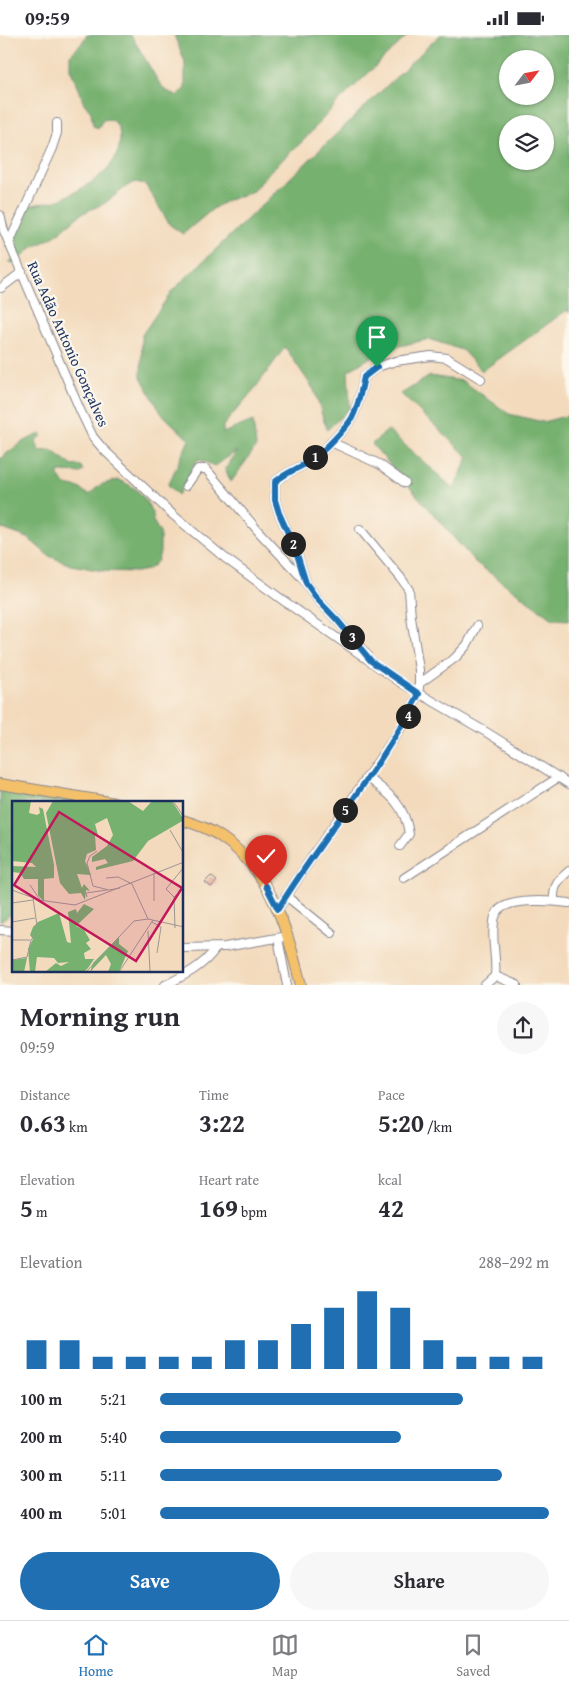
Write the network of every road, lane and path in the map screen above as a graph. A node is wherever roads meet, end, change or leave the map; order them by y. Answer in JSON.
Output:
{"nodes":[{"id":1,"x":57,"y":123,"type":"dead end"},
{"id":2,"x":0,"y":215,"type":"edge"},
{"id":3,"x":9,"y":243,"type":"junction"},
{"id":4,"x":22,"y":272,"type":"junction"},
{"id":5,"x":1,"y":287,"type":"edge"},
{"id":6,"x":481,"y":379,"type":"dead end"},
{"id":7,"x":331,"y":442,"type":"junction"},
{"id":8,"x":405,"y":483,"type":"dead end"},
{"id":9,"x":186,"y":485,"type":"dead end"},
{"id":10,"x":360,"y":529,"type":"dead end"},
{"id":11,"x":306,"y":583,"type":"junction"},
{"id":12,"x":476,"y":626,"type":"dead end"},
{"id":13,"x":371,"y":661,"type":"junction"},
{"id":14,"x":420,"y":683,"type":"junction"},
{"id":15,"x":419,"y":694,"type":"junction"},
{"id":16,"x":367,"y":777,"type":"junction"},
{"id":17,"x":559,"y":777,"type":"junction"},
{"id":18,"x":0,"y":784,"type":"edge"},
{"id":19,"x":569,"y":784,"type":"edge"},
{"id":20,"x":103,"y":801,"type":"edge"},
{"id":21,"x":184,"y":821,"type":"edge"},
{"id":22,"x":400,"y":846,"type":"dead end"},
{"id":23,"x":569,"y":871,"type":"edge"},
{"id":24,"x":404,"y":877,"type":"dead end"},
{"id":25,"x":286,"y":896,"type":"junction"},
{"id":26,"x":554,"y":901,"type":"junction"},
{"id":27,"x":569,"y":903,"type":"edge"},
{"id":28,"x":278,"y":909,"type":"junction"},
{"id":29,"x":332,"y":933,"type":"dead end"},
{"id":30,"x":283,"y":937,"type":"junction"},
{"id":31,"x":184,"y":948,"type":"edge"},
{"id":32,"x":216,"y":948,"type":"junction"},
{"id":33,"x":495,"y":976,"type":"junction"},
{"id":34,"x":165,"y":985,"type":"edge"},
{"id":35,"x":287,"y":985,"type":"edge"},
{"id":36,"x":301,"y":985,"type":"edge"},
{"id":37,"x":485,"y":985,"type":"edge"},
{"id":38,"x":516,"y":985,"type":"edge"}],
"edges":[{"from":1,"to":3,"type":"street"},
{"from":2,"to":3,"type":"street","name":"Rua Adão Antonio Gonçalves"},
{"from":3,"to":4,"type":"street","name":"Rua Adão Antonio Gonçalves"},
{"from":4,"to":5,"type":"street"},
{"from":4,"to":13,"type":"street","name":"Rua Adão Antonio Gonçalves"},
{"from":6,"to":7,"type":"street"},
{"from":7,"to":8,"type":"street"},
{"from":7,"to":11,"type":"street"},
{"from":9,"to":11,"type":"street"},
{"from":10,"to":14,"type":"street"},
{"from":11,"to":13,"type":"street"},
{"from":12,"to":14,"type":"street"},
{"from":13,"to":15,"type":"street","name":"Rua Adão Antonio Gonçalves"},
{"from":14,"to":15,"type":"street"},
{"from":15,"to":16,"type":"street"},
{"from":15,"to":17,"type":"street","name":"Rua Adão Antonio Gonçalves"},
{"from":16,"to":22,"type":"street"},
{"from":16,"to":25,"type":"street"},
{"from":17,"to":19,"type":"street","name":"Rua Adão Antonio Gonçalves"},
{"from":17,"to":24,"type":"street"},
{"from":18,"to":20,"type":"main road"},
{"from":21,"to":28,"type":"main road"},
{"from":23,"to":26,"type":"street"},
{"from":25,"to":28,"type":"street"},
{"from":25,"to":29,"type":"street"},
{"from":26,"to":27,"type":"street"},
{"from":26,"to":33,"type":"street"},
{"from":28,"to":30,"type":"main road"},
{"from":30,"to":32,"type":"street"},
{"from":30,"to":35,"type":"street"},
{"from":30,"to":36,"type":"main road"},
{"from":31,"to":32,"type":"street"},
{"from":32,"to":34,"type":"street"},
{"from":33,"to":37,"type":"street"},
{"from":33,"to":38,"type":"street"}]}
